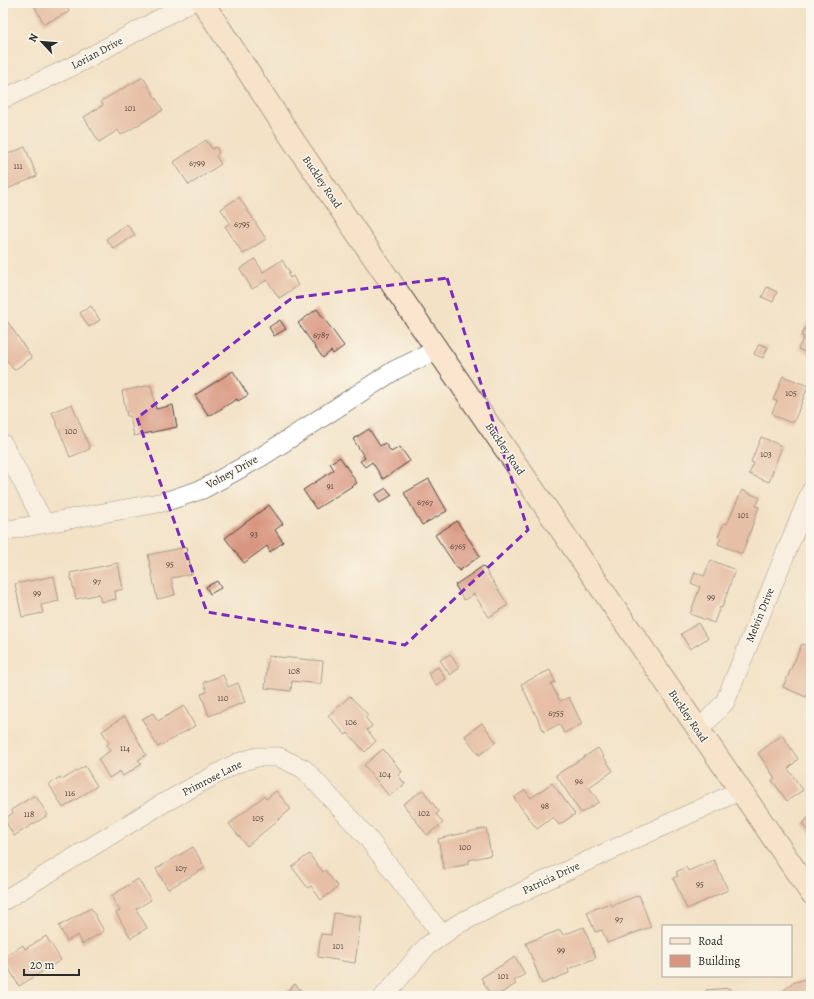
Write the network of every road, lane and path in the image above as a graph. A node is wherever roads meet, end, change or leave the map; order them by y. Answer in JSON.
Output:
{"nodes":[{"id":1,"x":189,"y":3,"type":"edge"},
{"id":2,"x":203,"y":3,"type":"edge"},
{"id":3,"x":3,"y":99,"type":"edge"},
{"id":4,"x":437,"y":350,"type":"junction"},
{"id":5,"x":3,"y":444,"type":"edge"},
{"id":6,"x":811,"y":492,"type":"edge"},
{"id":7,"x":44,"y":523,"type":"junction"},
{"id":8,"x":3,"y":531,"type":"edge"},
{"id":9,"x":698,"y":731,"type":"junction"},
{"id":10,"x":740,"y":791,"type":"junction"},
{"id":11,"x":811,"y":893,"type":"edge"},
{"id":12,"x":3,"y":901,"type":"edge"},
{"id":13,"x":442,"y":935,"type":"junction"},
{"id":14,"x":384,"y":996,"type":"edge"}],
"edges":[{"from":1,"to":3,"type":"street","name":"Lorian Drive"},
{"from":2,"to":4,"type":"street","name":"Buckley Road"},
{"from":4,"to":7,"type":"street","name":"Volney Drive"},
{"from":4,"to":9,"type":"street","name":"Buckley Road"},
{"from":5,"to":7,"type":"street"},
{"from":6,"to":9,"type":"street","name":"Melvin Drive"},
{"from":7,"to":8,"type":"street","name":"Volney Drive"},
{"from":9,"to":10,"type":"street","name":"Buckley Road"},
{"from":10,"to":11,"type":"street","name":"Buckley Road"},
{"from":10,"to":13,"type":"street","name":"Patricia Drive"},
{"from":12,"to":13,"type":"street","name":"Primrose Lane"},
{"from":13,"to":14,"type":"street","name":"Patricia Drive"}]}
